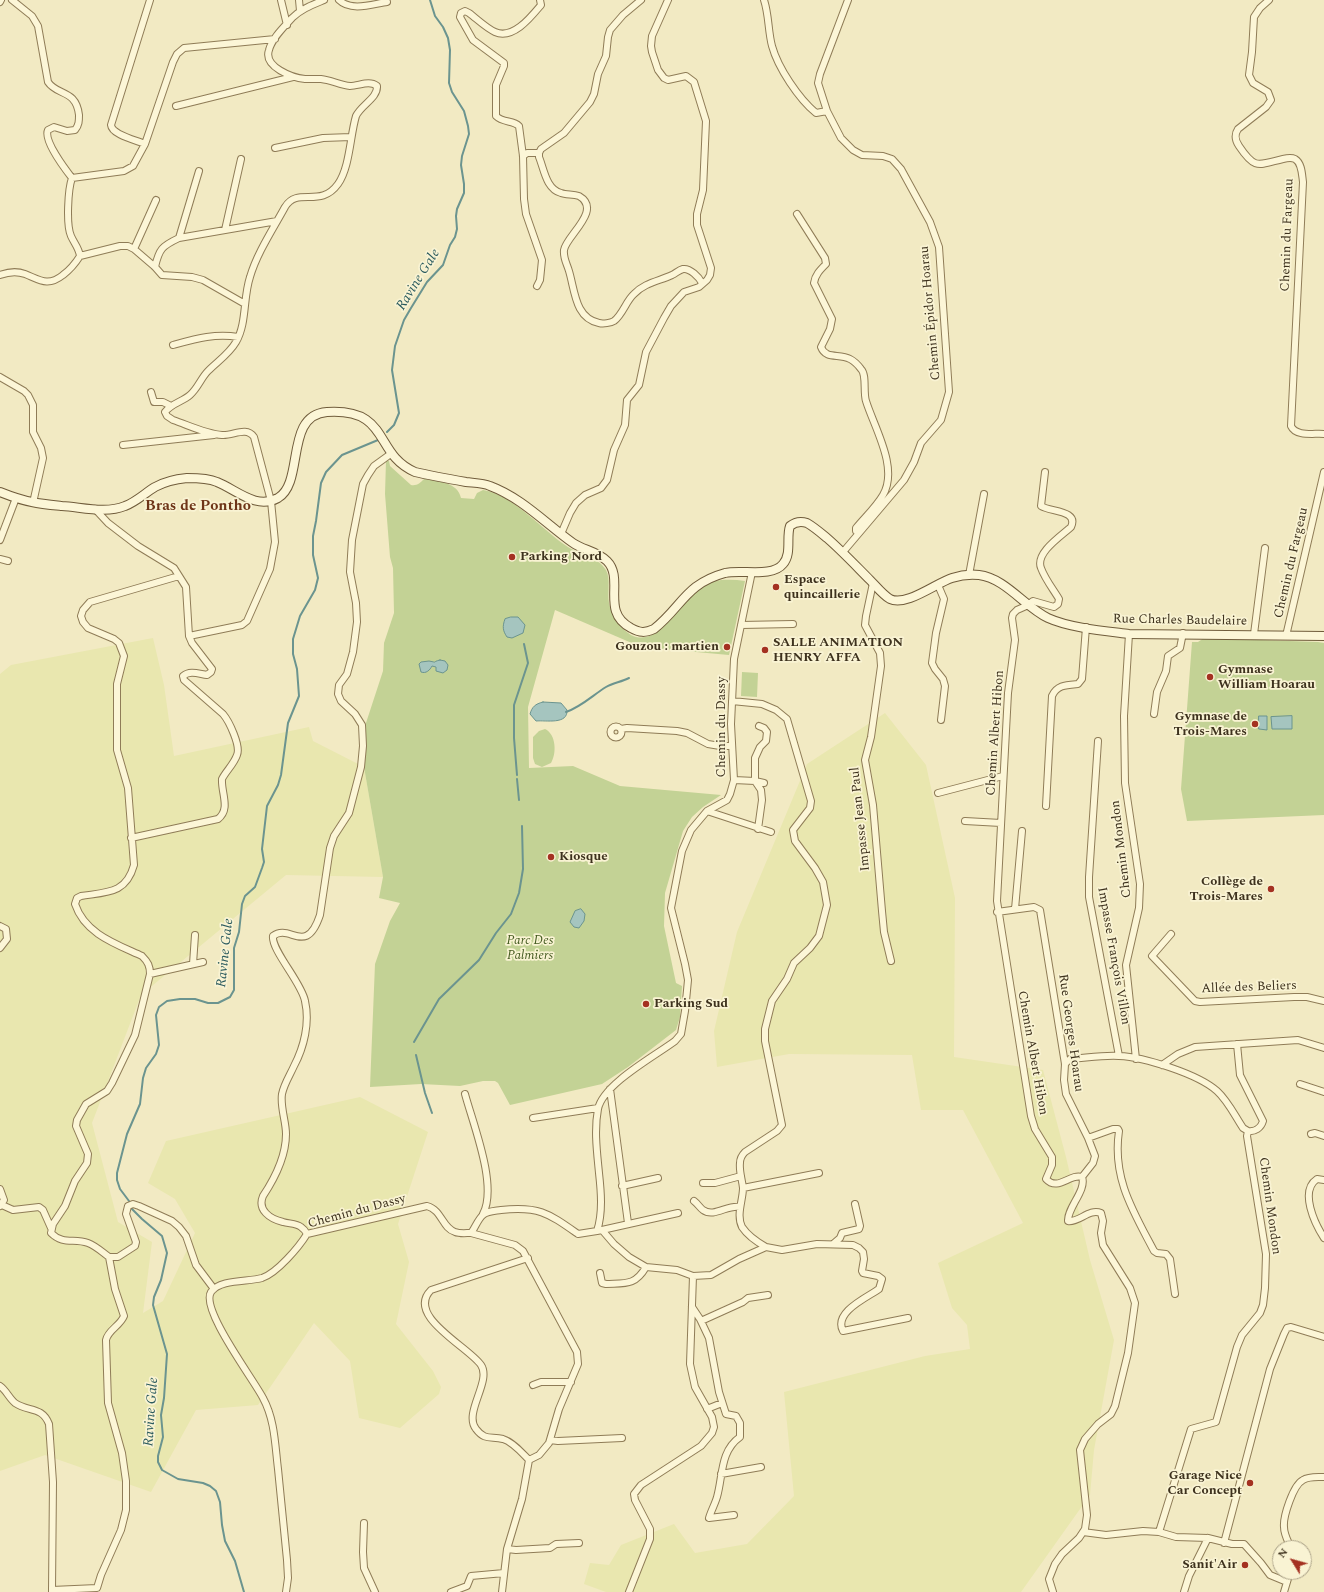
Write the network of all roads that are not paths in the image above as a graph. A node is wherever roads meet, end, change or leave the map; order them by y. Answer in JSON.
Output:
{"nodes":[{"id":1,"x":12,"y":0,"type":"edge"},
{"id":2,"x":150,"y":0,"type":"edge"},
{"id":3,"x":281,"y":0,"type":"edge"},
{"id":4,"x":299,"y":0,"type":"edge"},
{"id":5,"x":324,"y":0,"type":"edge"},
{"id":6,"x":339,"y":0,"type":"edge"},
{"id":7,"x":540,"y":0,"type":"edge"},
{"id":8,"x":641,"y":0,"type":"edge"},
{"id":9,"x":668,"y":0,"type":"edge"},
{"id":10,"x":764,"y":0,"type":"edge"},
{"id":11,"x":848,"y":0,"type":"edge"},
{"id":12,"x":1269,"y":0,"type":"edge"},
{"id":13,"x":387,"y":2,"type":"dead end"},
{"id":14,"x":300,"y":11,"type":"junction"},
{"id":15,"x":287,"y":25,"type":"junction"},
{"id":16,"x":275,"y":39,"type":"junction"},
{"id":17,"x":294,"y":77,"type":"junction"},
{"id":18,"x":176,"y":106,"type":"dead end"},
{"id":19,"x":826,"y":111,"type":"junction"},
{"id":20,"x":351,"y":137,"type":"junction"},
{"id":21,"x":145,"y":144,"type":"junction"},
{"id":22,"x":275,"y":148,"type":"dead end"},
{"id":23,"x":539,"y":153,"type":"junction"},
{"id":24,"x":523,"y":156,"type":"junction"},
{"id":25,"x":241,"y":159,"type":"dead end"},
{"id":26,"x":199,"y":171,"type":"dead end"},
{"id":27,"x":72,"y":178,"type":"junction"},
{"id":28,"x":156,"y":200,"type":"dead end"},
{"id":29,"x":797,"y":214,"type":"dead end"},
{"id":30,"x":277,"y":221,"type":"junction"},
{"id":31,"x":225,"y":230,"type":"junction"},
{"id":32,"x":179,"y":238,"type":"junction"},
{"id":33,"x":134,"y":249,"type":"junction"},
{"id":34,"x":80,"y":256,"type":"junction"},
{"id":35,"x":155,"y":267,"type":"junction"},
{"id":36,"x":0,"y":275,"type":"edge"},
{"id":37,"x":702,"y":283,"type":"junction"},
{"id":38,"x":537,"y":286,"type":"dead end"},
{"id":39,"x":245,"y":304,"type":"junction"},
{"id":40,"x":238,"y":337,"type":"junction"},
{"id":41,"x":173,"y":345,"type":"dead end"},
{"id":42,"x":0,"y":377,"type":"edge"},
{"id":43,"x":151,"y":392,"type":"dead end"},
{"id":44,"x":171,"y":406,"type":"junction"},
{"id":45,"x":216,"y":434,"type":"junction"},
{"id":46,"x":1324,"y":434,"type":"edge"},
{"id":47,"x":123,"y":445,"type":"dead end"},
{"id":48,"x":392,"y":453,"type":"junction"},
{"id":49,"x":1045,"y":472,"type":"dead end"},
{"id":50,"x":1324,"y":472,"type":"edge"},
{"id":51,"x":0,"y":492,"type":"edge"},
{"id":52,"x":984,"y":494,"type":"dead end"},
{"id":53,"x":16,"y":498,"type":"junction"},
{"id":54,"x":272,"y":501,"type":"junction"},
{"id":55,"x":33,"y":503,"type":"junction"},
{"id":56,"x":95,"y":509,"type":"junction"},
{"id":57,"x":859,"y":533,"type":"junction"},
{"id":58,"x":561,"y":534,"type":"junction"},
{"id":59,"x":0,"y":540,"type":"edge"},
{"id":60,"x":1265,"y":548,"type":"dead end"},
{"id":61,"x":843,"y":552,"type":"junction"},
{"id":62,"x":0,"y":559,"type":"edge"},
{"id":63,"x":8,"y":561,"type":"dead end"},
{"id":64,"x":752,"y":572,"type":"junction"},
{"id":65,"x":969,"y":575,"type":"junction"},
{"id":66,"x":179,"y":576,"type":"junction"},
{"id":67,"x":873,"y":583,"type":"junction"},
{"id":68,"x":938,"y":584,"type":"junction"},
{"id":69,"x":1028,"y":604,"type":"junction"},
{"id":70,"x":793,"y":624,"type":"dead end"},
{"id":71,"x":741,"y":625,"type":"junction"},
{"id":72,"x":1086,"y":627,"type":"junction"},
{"id":73,"x":1183,"y":633,"type":"junction"},
{"id":74,"x":1129,"y":634,"type":"junction"},
{"id":75,"x":1254,"y":634,"type":"junction"},
{"id":76,"x":189,"y":636,"type":"junction"},
{"id":77,"x":1286,"y":636,"type":"junction"},
{"id":78,"x":1324,"y":636,"type":"edge"},
{"id":79,"x":732,"y":701,"type":"junction"},
{"id":80,"x":1154,"y":714,"type":"dead end"},
{"id":81,"x":941,"y":720,"type":"dead end"},
{"id":82,"x":759,"y":726,"type":"dead end"},
{"id":83,"x":621,"y":729,"type":"dead end"},
{"id":84,"x":1098,"y":741,"type":"dead end"},
{"id":85,"x":731,"y":746,"type":"junction"},
{"id":86,"x":1003,"y":776,"type":"junction"},
{"id":87,"x":734,"y":780,"type":"junction"},
{"id":88,"x":755,"y":781,"type":"junction"},
{"id":89,"x":764,"y":784,"type":"dead end"},
{"id":90,"x":938,"y":793,"type":"dead end"},
{"id":91,"x":1046,"y":806,"type":"dead end"},
{"id":92,"x":707,"y":811,"type":"junction"},
{"id":93,"x":965,"y":821,"type":"dead end"},
{"id":94,"x":1001,"y":823,"type":"junction"},
{"id":95,"x":758,"y":829,"type":"junction"},
{"id":96,"x":1022,"y":830,"type":"dead end"},
{"id":97,"x":771,"y":832,"type":"dead end"},
{"id":98,"x":131,"y":838,"type":"junction"},
{"id":99,"x":1015,"y":909,"type":"junction"},
{"id":100,"x":997,"y":912,"type":"junction"},
{"id":101,"x":0,"y":926,"type":"edge"},
{"id":102,"x":1171,"y":934,"type":"dead end"},
{"id":103,"x":196,"y":935,"type":"dead end"},
{"id":104,"x":0,"y":948,"type":"edge"},
{"id":105,"x":891,"y":961,"type":"dead end"},
{"id":106,"x":203,"y":962,"type":"dead end"},
{"id":107,"x":193,"y":964,"type":"junction"},
{"id":108,"x":150,"y":974,"type":"junction"},
{"id":109,"x":1324,"y":1001,"type":"edge"},
{"id":110,"x":1237,"y":1044,"type":"junction"},
{"id":111,"x":1324,"y":1048,"type":"edge"},
{"id":112,"x":1120,"y":1056,"type":"junction"},
{"id":113,"x":1136,"y":1059,"type":"junction"},
{"id":114,"x":1065,"y":1064,"type":"junction"},
{"id":115,"x":1162,"y":1065,"type":"junction"},
{"id":116,"x":1300,"y":1084,"type":"dead end"},
{"id":117,"x":610,"y":1089,"type":"junction"},
{"id":118,"x":1324,"y":1092,"type":"edge"},
{"id":119,"x":464,"y":1094,"type":"dead end"},
{"id":120,"x":598,"y":1108,"type":"junction"},
{"id":121,"x":532,"y":1118,"type":"dead end"},
{"id":122,"x":1248,"y":1131,"type":"junction"},
{"id":123,"x":1311,"y":1134,"type":"dead end"},
{"id":124,"x":1324,"y":1136,"type":"edge"},
{"id":125,"x":1088,"y":1138,"type":"junction"},
{"id":126,"x":820,"y":1173,"type":"dead end"},
{"id":127,"x":741,"y":1176,"type":"junction"},
{"id":128,"x":1082,"y":1177,"type":"junction"},
{"id":129,"x":658,"y":1178,"type":"dead end"},
{"id":130,"x":1324,"y":1180,"type":"edge"},
{"id":131,"x":703,"y":1183,"type":"dead end"},
{"id":132,"x":622,"y":1186,"type":"junction"},
{"id":133,"x":743,"y":1188,"type":"junction"},
{"id":134,"x":0,"y":1189,"type":"edge"},
{"id":135,"x":694,"y":1201,"type":"dead end"},
{"id":136,"x":855,"y":1204,"type":"dead end"},
{"id":137,"x":1,"y":1205,"type":"edge"},
{"id":138,"x":740,"y":1207,"type":"junction"},
{"id":139,"x":678,"y":1213,"type":"dead end"},
{"id":140,"x":483,"y":1214,"type":"junction"},
{"id":141,"x":628,"y":1223,"type":"junction"},
{"id":142,"x":51,"y":1228,"type":"junction"},
{"id":143,"x":599,"y":1230,"type":"junction"},
{"id":144,"x":471,"y":1233,"type":"junction"},
{"id":145,"x":307,"y":1234,"type":"junction"},
{"id":146,"x":1324,"y":1238,"type":"edge"},
{"id":147,"x":833,"y":1244,"type":"junction"},
{"id":148,"x":766,"y":1247,"type":"junction"},
{"id":149,"x":109,"y":1257,"type":"junction"},
{"id":150,"x":528,"y":1258,"type":"junction"},
{"id":151,"x":646,"y":1267,"type":"junction"},
{"id":152,"x":600,"y":1273,"type":"dead end"},
{"id":153,"x":693,"y":1276,"type":"junction"},
{"id":154,"x":214,"y":1289,"type":"junction"},
{"id":155,"x":1174,"y":1294,"type":"dead end"},
{"id":156,"x":768,"y":1295,"type":"dead end"},
{"id":157,"x":692,"y":1306,"type":"junction"},
{"id":158,"x":908,"y":1318,"type":"dead end"},
{"id":159,"x":701,"y":1321,"type":"junction"},
{"id":160,"x":1324,"y":1338,"type":"edge"},
{"id":161,"x":571,"y":1382,"type":"junction"},
{"id":162,"x":533,"y":1385,"type":"dead end"},
{"id":163,"x":0,"y":1386,"type":"edge"},
{"id":164,"x":722,"y":1403,"type":"junction"},
{"id":165,"x":707,"y":1409,"type":"junction"},
{"id":166,"x":622,"y":1438,"type":"dead end"},
{"id":167,"x":550,"y":1440,"type":"junction"},
{"id":168,"x":529,"y":1460,"type":"junction"},
{"id":169,"x":761,"y":1467,"type":"dead end"},
{"id":170,"x":721,"y":1474,"type":"junction"},
{"id":171,"x":1324,"y":1477,"type":"edge"},
{"id":172,"x":734,"y":1515,"type":"dead end"},
{"id":173,"x":364,"y":1523,"type":"dead end"},
{"id":174,"x":1083,"y":1532,"type":"junction"},
{"id":175,"x":1159,"y":1532,"type":"junction"},
{"id":176,"x":1208,"y":1538,"type":"junction"},
{"id":177,"x":1288,"y":1540,"type":"edge"},
{"id":178,"x":1224,"y":1542,"type":"junction"},
{"id":179,"x":579,"y":1543,"type":"dead end"},
{"id":180,"x":507,"y":1550,"type":"junction"},
{"id":181,"x":504,"y":1572,"type":"junction"},
{"id":182,"x":1287,"y":1582,"type":"joint"},
{"id":183,"x":52,"y":1591,"type":"edge"},
{"id":184,"x":286,"y":1592,"type":"edge"},
{"id":185,"x":375,"y":1592,"type":"edge"},
{"id":186,"x":451,"y":1592,"type":"edge"},
{"id":187,"x":502,"y":1592,"type":"edge"},
{"id":188,"x":629,"y":1592,"type":"edge"},
{"id":189,"x":1053,"y":1592,"type":"edge"},
{"id":190,"x":1184,"y":1592,"type":"edge"},
{"id":191,"x":1284,"y":1592,"type":"edge"}],
"edges":[{"from":1,"to":27,"type":"street"},
{"from":2,"to":21,"type":"street"},
{"from":3,"to":15,"type":"street"},
{"from":4,"to":14,"type":"street"},
{"from":5,"to":14,"type":"street"},
{"from":6,"to":13,"type":"street"},
{"from":7,"to":24,"type":"street"},
{"from":8,"to":23,"type":"street"},
{"from":9,"to":37,"type":"street"},
{"from":10,"to":19,"type":"street"},
{"from":11,"to":19,"type":"street","name":"Chemin Épidor Hoarau"},
{"from":12,"to":46,"type":"street","name":"Chemin du Fargeau"},
{"from":14,"to":15,"type":"street"},
{"from":15,"to":16,"type":"street"},
{"from":16,"to":17,"type":"street"},
{"from":16,"to":21,"type":"street"},
{"from":17,"to":18,"type":"street"},
{"from":17,"to":20,"type":"street"},
{"from":19,"to":57,"type":"street","name":"Chemin Épidor Hoarau"},
{"from":20,"to":22,"type":"street"},
{"from":20,"to":30,"type":"street"},
{"from":21,"to":27,"type":"street"},
{"from":23,"to":24,"type":"street"},
{"from":23,"to":37,"type":"street"},
{"from":24,"to":38,"type":"street"},
{"from":25,"to":31,"type":"street"},
{"from":26,"to":32,"type":"street"},
{"from":27,"to":34,"type":"street"},
{"from":28,"to":33,"type":"street"},
{"from":29,"to":57,"type":"street"},
{"from":30,"to":31,"type":"street"},
{"from":30,"to":39,"type":"street"},
{"from":31,"to":32,"type":"street"},
{"from":32,"to":35,"type":"street"},
{"from":33,"to":34,"type":"street"},
{"from":33,"to":35,"type":"street"},
{"from":34,"to":36,"type":"street"},
{"from":35,"to":39,"type":"street"},
{"from":37,"to":58,"type":"street"},
{"from":39,"to":40,"type":"street"},
{"from":40,"to":41,"type":"street"},
{"from":40,"to":44,"type":"street"},
{"from":42,"to":55,"type":"street"},
{"from":43,"to":44,"type":"street"},
{"from":44,"to":45,"type":"street"},
{"from":45,"to":47,"type":"street"},
{"from":45,"to":54,"type":"street"},
{"from":48,"to":54,"type":"main road","name":"Rue Charles Baudelaire"},
{"from":48,"to":58,"type":"main road","name":"Rue Charles Baudelaire"},
{"from":48,"to":145,"type":"street"},
{"from":49,"to":69,"type":"street"},
{"from":50,"to":77,"type":"street","name":"Chemin du Fargeau"},
{"from":51,"to":53,"type":"main road"},
{"from":52,"to":65,"type":"street"},
{"from":53,"to":55,"type":"main road"},
{"from":53,"to":59,"type":"street"},
{"from":54,"to":56,"type":"main road"},
{"from":54,"to":76,"type":"street"},
{"from":55,"to":56,"type":"main road"},
{"from":56,"to":66,"type":"street"},
{"from":57,"to":61,"type":"street","name":"Chemin Épidor Hoarau"},
{"from":58,"to":64,"type":"main road","name":"Rue Charles Baudelaire"},
{"from":60,"to":75,"type":"street"},
{"from":61,"to":64,"type":"main road","name":"Rue Charles Baudelaire"},
{"from":61,"to":67,"type":"main road","name":"Rue Charles Baudelaire"},
{"from":62,"to":63,"type":"street"},
{"from":64,"to":71,"type":"street","name":"Chemin du Dassy"},
{"from":65,"to":68,"type":"main road","name":"Rue Charles Baudelaire"},
{"from":65,"to":69,"type":"main road","name":"Rue Charles Baudelaire"},
{"from":66,"to":76,"type":"street"},
{"from":66,"to":98,"type":"street"},
{"from":67,"to":68,"type":"main road","name":"Rue Charles Baudelaire"},
{"from":67,"to":105,"type":"street","name":"Impasse Jean Paul"},
{"from":68,"to":81,"type":"street"},
{"from":69,"to":72,"type":"main road","name":"Rue Charles Baudelaire"},
{"from":69,"to":86,"type":"street","name":"Chemin Albert Hibon"},
{"from":70,"to":71,"type":"street"},
{"from":71,"to":79,"type":"street","name":"Chemin du Dassy"},
{"from":72,"to":74,"type":"main road","name":"Rue Charles Baudelaire"},
{"from":72,"to":91,"type":"street"},
{"from":73,"to":74,"type":"main road","name":"Rue Charles Baudelaire"},
{"from":73,"to":75,"type":"main road","name":"Rue Charles Baudelaire"},
{"from":73,"to":80,"type":"street"},
{"from":74,"to":113,"type":"street","name":"Chemin Mondon"},
{"from":75,"to":77,"type":"main road","name":"Rue Charles Baudelaire"},
{"from":76,"to":98,"type":"street"},
{"from":77,"to":78,"type":"main road","name":"Rue Charles Baudelaire"},
{"from":79,"to":85,"type":"street","name":"Chemin du Dassy"},
{"from":79,"to":127,"type":"street"},
{"from":82,"to":88,"type":"street"},
{"from":83,"to":85,"type":"street"},
{"from":84,"to":112,"type":"street","name":"Impasse François Villon"},
{"from":85,"to":87,"type":"street","name":"Chemin du Dassy"},
{"from":86,"to":90,"type":"street"},
{"from":86,"to":94,"type":"street","name":"Chemin Albert Hibon"},
{"from":87,"to":88,"type":"street"},
{"from":87,"to":92,"type":"street","name":"Chemin du Dassy"},
{"from":88,"to":89,"type":"street"},
{"from":88,"to":95,"type":"street"},
{"from":92,"to":95,"type":"street"},
{"from":92,"to":117,"type":"street","name":"Chemin du Dassy"},
{"from":93,"to":94,"type":"street"},
{"from":94,"to":100,"type":"street","name":"Chemin Albert Hibon"},
{"from":95,"to":97,"type":"street"},
{"from":96,"to":99,"type":"street"},
{"from":98,"to":108,"type":"street"},
{"from":99,"to":100,"type":"street"},
{"from":99,"to":114,"type":"street","name":"Rue Georges Hoarau"},
{"from":100,"to":128,"type":"street","name":"Chemin Albert Hibon"},
{"from":101,"to":104,"type":"street"},
{"from":102,"to":109,"type":"street","name":"Allée des Beliers"},
{"from":103,"to":107,"type":"street"},
{"from":106,"to":107,"type":"street"},
{"from":107,"to":108,"type":"street"},
{"from":108,"to":142,"type":"street"},
{"from":110,"to":111,"type":"street"},
{"from":110,"to":115,"type":"street"},
{"from":110,"to":122,"type":"street"},
{"from":112,"to":113,"type":"street"},
{"from":112,"to":114,"type":"street"},
{"from":113,"to":115,"type":"street"},
{"from":114,"to":125,"type":"street","name":"Rue Georges Hoarau"},
{"from":115,"to":122,"type":"street"},
{"from":116,"to":118,"type":"street"},
{"from":117,"to":120,"type":"street","name":"Chemin du Dassy"},
{"from":117,"to":132,"type":"street"},
{"from":119,"to":140,"type":"street"},
{"from":120,"to":121,"type":"street"},
{"from":120,"to":143,"type":"street","name":"Chemin du Dassy"},
{"from":122,"to":175,"type":"street","name":"Chemin Mondon"},
{"from":123,"to":124,"type":"street"},
{"from":125,"to":128,"type":"street","name":"Rue Georges Hoarau"},
{"from":125,"to":155,"type":"street"},
{"from":126,"to":133,"type":"street"},
{"from":127,"to":131,"type":"street"},
{"from":127,"to":133,"type":"street"},
{"from":128,"to":174,"type":"street"},
{"from":129,"to":132,"type":"street"},
{"from":130,"to":146,"type":"street"},
{"from":132,"to":141,"type":"street"},
{"from":133,"to":138,"type":"street"},
{"from":134,"to":137,"type":"street"},
{"from":135,"to":138,"type":"street"},
{"from":136,"to":147,"type":"street"},
{"from":137,"to":142,"type":"street"},
{"from":138,"to":148,"type":"street"},
{"from":139,"to":141,"type":"street"},
{"from":140,"to":143,"type":"street"},
{"from":140,"to":144,"type":"street"},
{"from":141,"to":143,"type":"street"},
{"from":142,"to":149,"type":"street"},
{"from":143,"to":151,"type":"street"},
{"from":144,"to":145,"type":"street","name":"Chemin du Dassy"},
{"from":144,"to":150,"type":"street","name":"Chemin du Dassy"},
{"from":145,"to":154,"type":"street","name":"Chemin du Dassy"},
{"from":147,"to":148,"type":"street"},
{"from":147,"to":158,"type":"street"},
{"from":148,"to":153,"type":"street"},
{"from":149,"to":154,"type":"street"},
{"from":149,"to":183,"type":"street"},
{"from":150,"to":161,"type":"street","name":"Chemin du Dassy"},
{"from":150,"to":168,"type":"street"},
{"from":151,"to":152,"type":"street"},
{"from":151,"to":153,"type":"street"},
{"from":153,"to":157,"type":"street"},
{"from":154,"to":184,"type":"street"},
{"from":156,"to":159,"type":"street"},
{"from":157,"to":159,"type":"street"},
{"from":157,"to":165,"type":"street"},
{"from":159,"to":164,"type":"street"},
{"from":160,"to":178,"type":"street"},
{"from":161,"to":162,"type":"street"},
{"from":161,"to":167,"type":"street","name":"Chemin du Dassy"},
{"from":163,"to":183,"type":"street"},
{"from":164,"to":165,"type":"street"},
{"from":164,"to":170,"type":"street"},
{"from":165,"to":188,"type":"street"},
{"from":166,"to":167,"type":"street"},
{"from":167,"to":168,"type":"street"},
{"from":168,"to":180,"type":"street"},
{"from":169,"to":170,"type":"street"},
{"from":170,"to":172,"type":"street"},
{"from":171,"to":177,"type":"street"},
{"from":173,"to":185,"type":"street"},
{"from":174,"to":175,"type":"street"},
{"from":174,"to":189,"type":"street"},
{"from":175,"to":176,"type":"street"},
{"from":176,"to":178,"type":"street"},
{"from":176,"to":190,"type":"street"},
{"from":178,"to":182,"type":"street"},
{"from":179,"to":180,"type":"street"},
{"from":180,"to":181,"type":"street"},
{"from":181,"to":186,"type":"street"},
{"from":181,"to":187,"type":"street"},
{"from":182,"to":191,"type":"street"}]}
